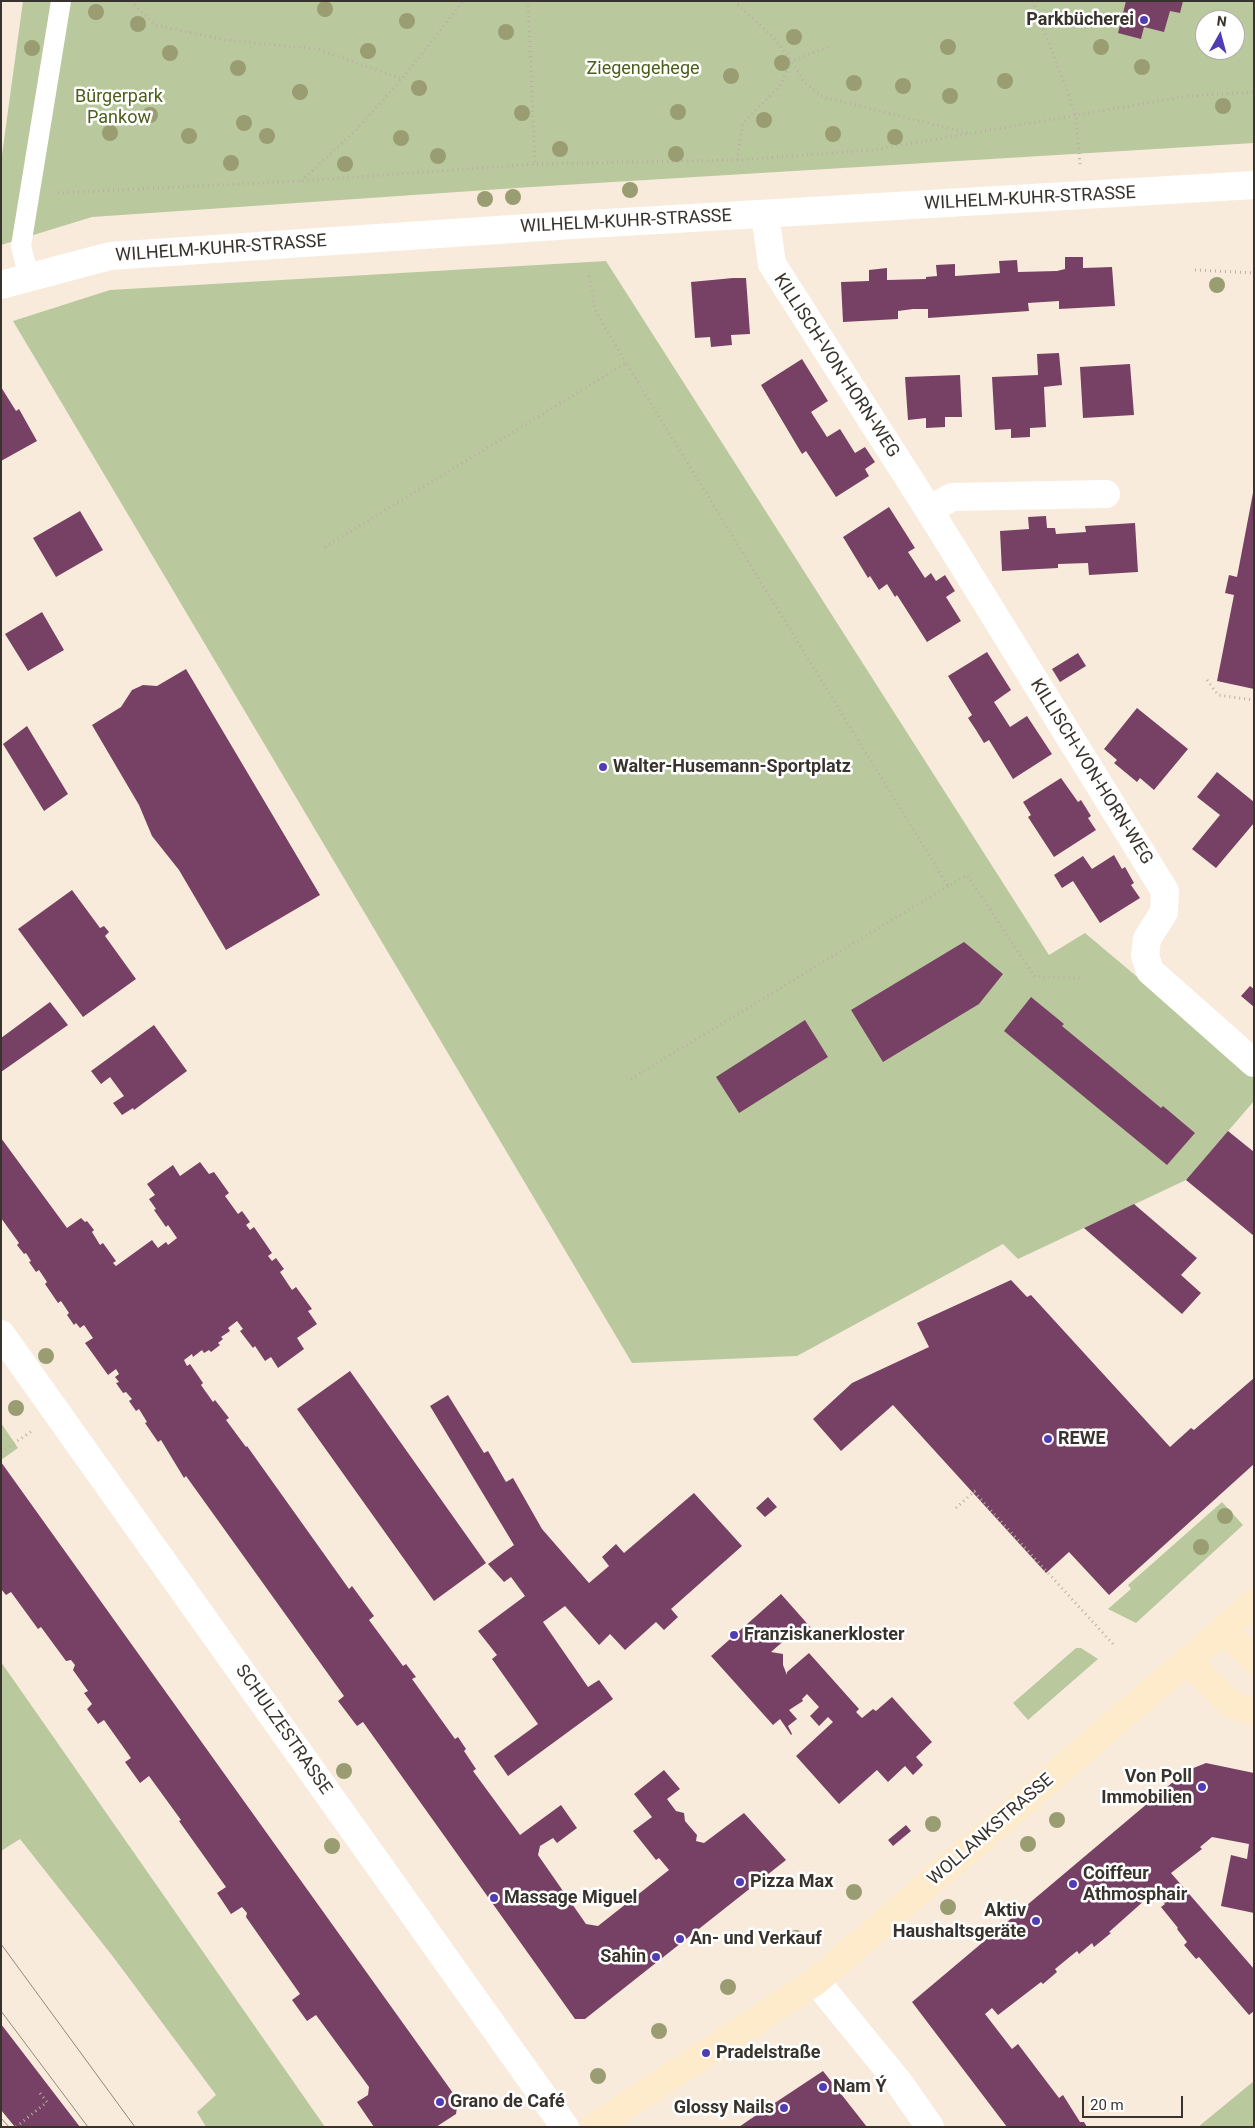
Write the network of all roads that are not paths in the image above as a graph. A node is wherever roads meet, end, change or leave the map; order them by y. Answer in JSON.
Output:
{"nodes":[{"id":1,"x":61,"y":1,"type":"edge"},
{"id":2,"x":1254,"y":186,"type":"edge"},
{"id":3,"x":764,"y":214,"type":"junction"},
{"id":4,"x":29,"y":278,"type":"junction"},
{"id":5,"x":1,"y":285,"type":"edge"},
{"id":6,"x":1106,"y":494,"type":"dead end"},
{"id":7,"x":928,"y":510,"type":"junction"},
{"id":8,"x":1254,"y":1063,"type":"edge"},
{"id":9,"x":1,"y":1334,"type":"edge"},
{"id":10,"x":1254,"y":1603,"type":"edge"},
{"id":11,"x":1223,"y":1631,"type":"junction"},
{"id":12,"x":1254,"y":1660,"type":"edge"},
{"id":13,"x":1187,"y":1661,"type":"junction"},
{"id":14,"x":1254,"y":1711,"type":"edge"},
{"id":15,"x":816,"y":1981,"type":"junction"},
{"id":16,"x":565,"y":2127,"type":"edge"},
{"id":17,"x":594,"y":2127,"type":"edge"},
{"id":18,"x":930,"y":2127,"type":"edge"}],
"edges":[{"from":1,"to":4,"type":"lane"},
{"from":2,"to":3,"type":"street","name":"WILHELM-KUHR-STRASSE"},
{"from":3,"to":4,"type":"street","name":"WILHELM-KUHR-STRASSE"},
{"from":3,"to":7,"type":"street","name":"KILLISCH-VON-HORN-WEG"},
{"from":4,"to":5,"type":"street","name":"WILHELM-KUHR-STRASSE"},
{"from":6,"to":7,"type":"street"},
{"from":7,"to":8,"type":"street","name":"KILLISCH-VON-HORN-WEG"},
{"from":9,"to":16,"type":"street","name":"SCHULZESTRASSE"},
{"from":10,"to":11,"type":"main road","name":"WOLLANKSTRASSE"},
{"from":11,"to":12,"type":"main road"},
{"from":11,"to":13,"type":"main road","name":"WOLLANKSTRASSE"},
{"from":13,"to":14,"type":"main road"},
{"from":13,"to":15,"type":"main road","name":"WOLLANKSTRASSE"},
{"from":15,"to":17,"type":"main road","name":"WOLLANKSTRASSE"},
{"from":15,"to":18,"type":"street"}]}
